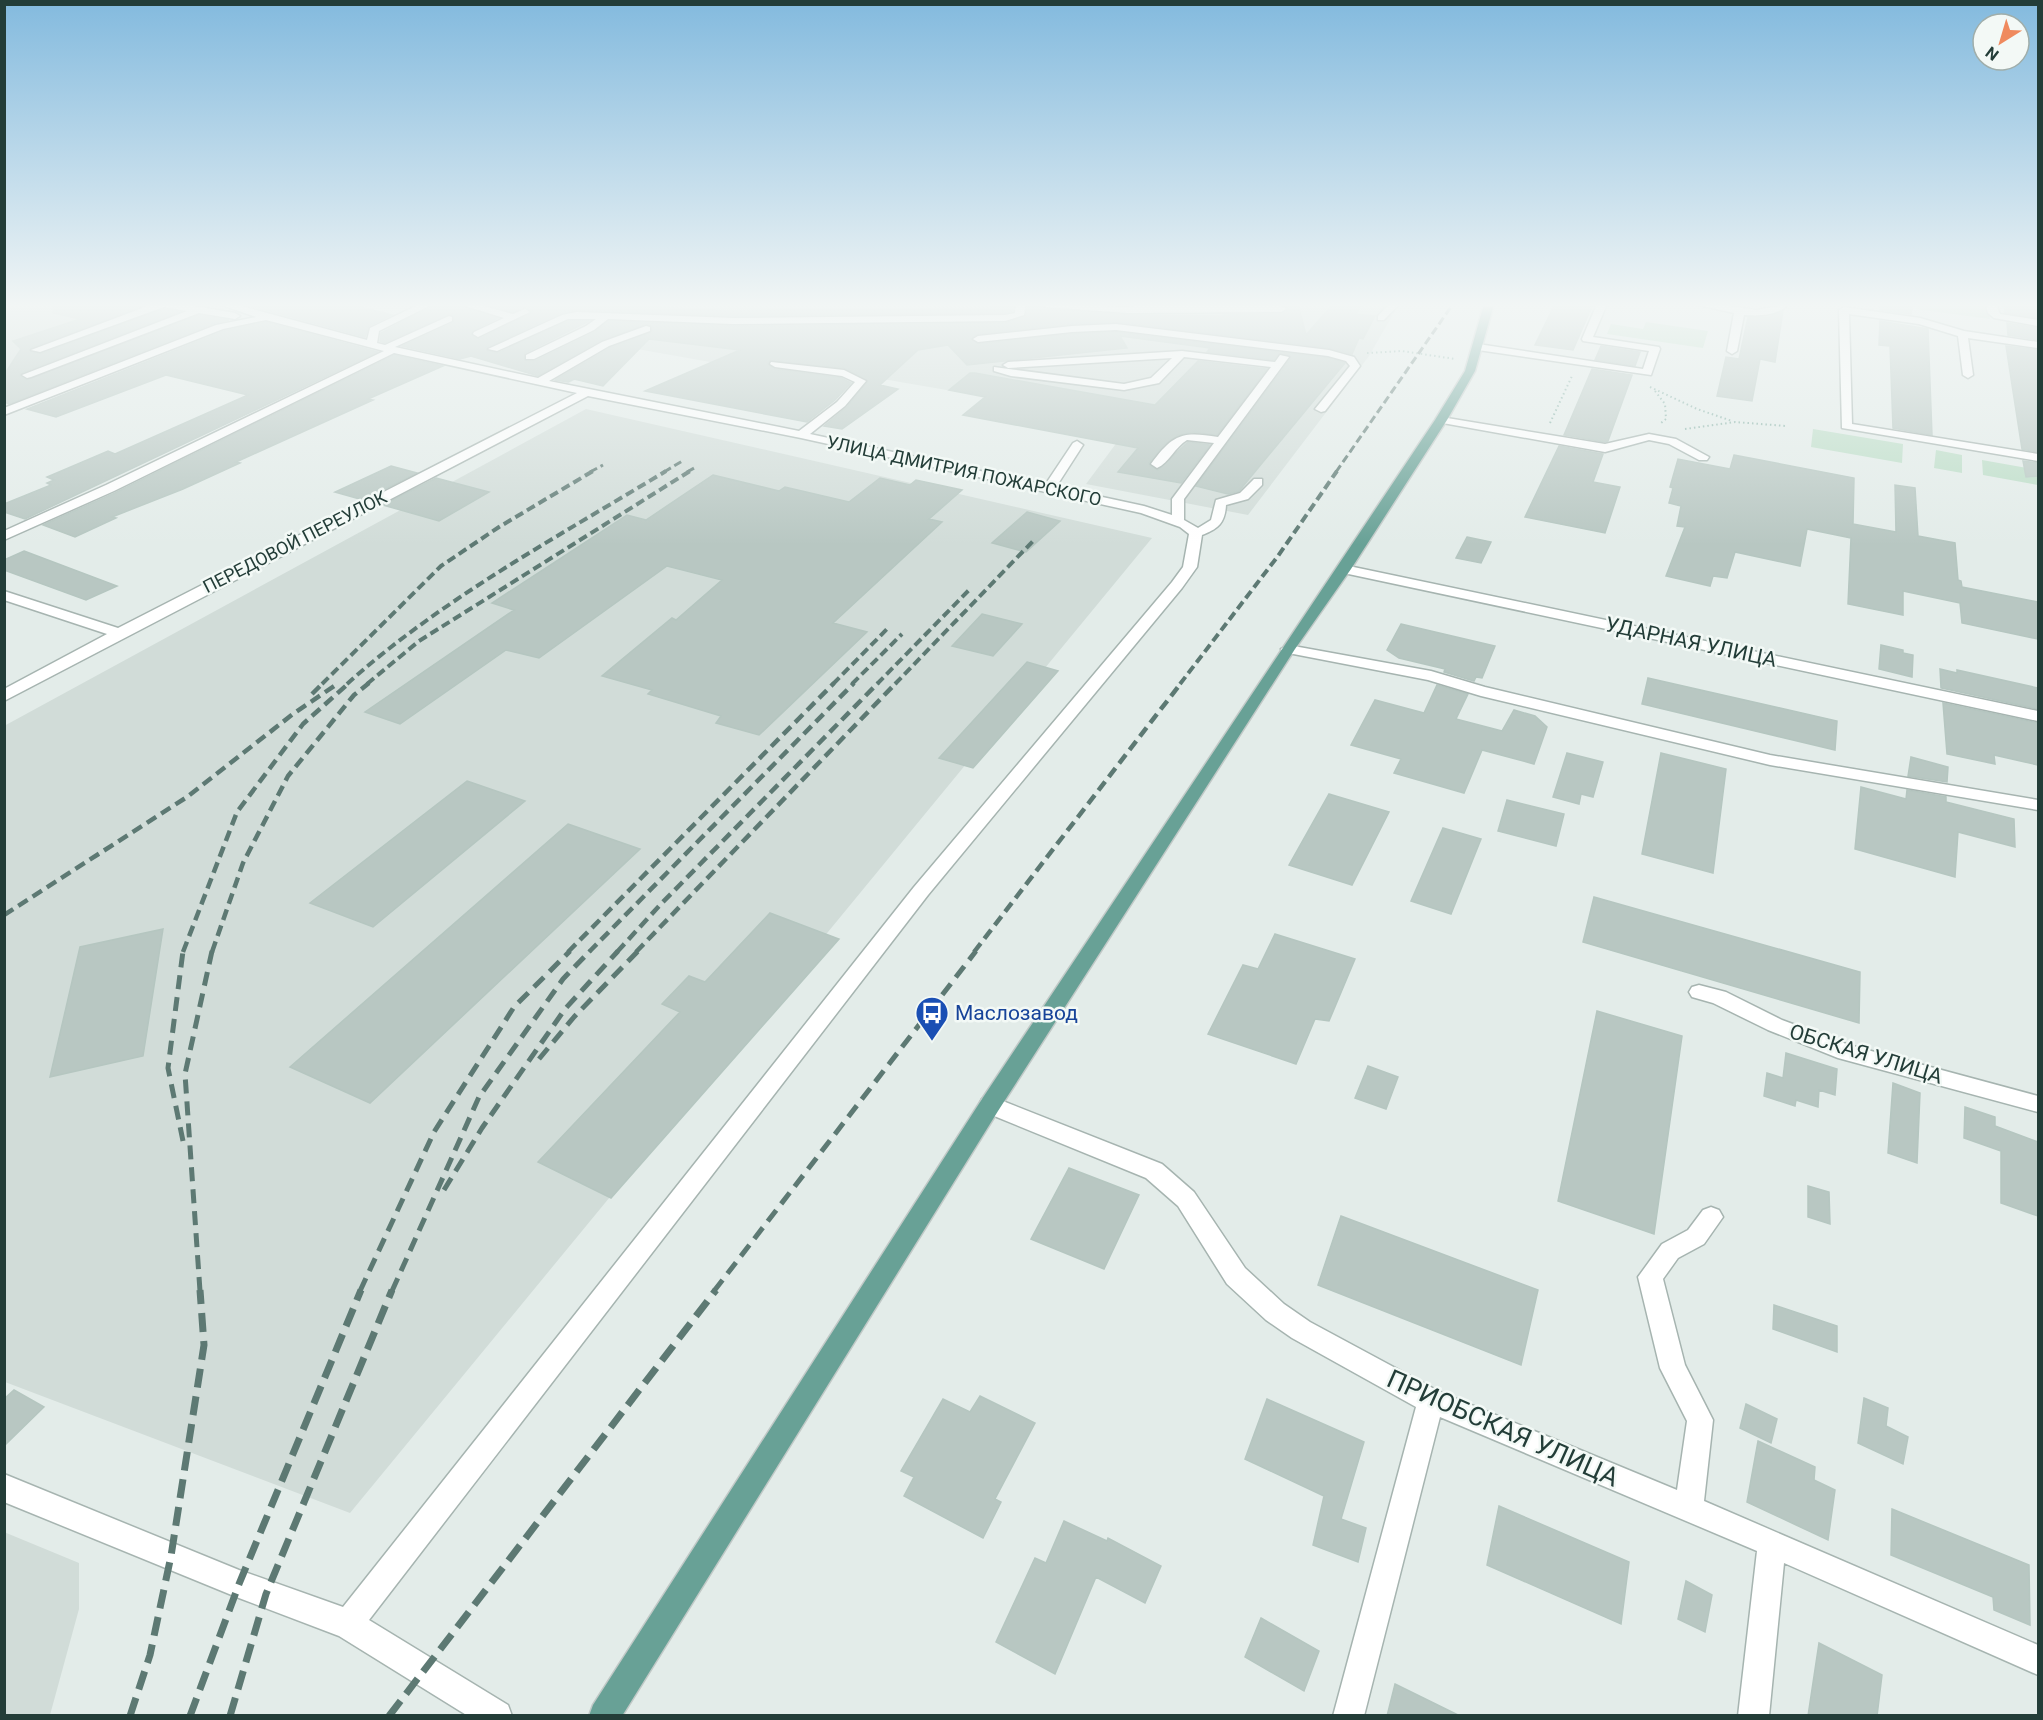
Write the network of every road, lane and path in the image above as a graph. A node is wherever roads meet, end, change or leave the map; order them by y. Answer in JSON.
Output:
{"nodes":[{"id":1,"x":74,"y":384,"type":"edge"},
{"id":2,"x":318,"y":384,"type":"edge"},
{"id":3,"x":551,"y":384,"type":"edge"},
{"id":4,"x":859,"y":384,"type":"edge"},
{"id":5,"x":1102,"y":384,"type":"edge"},
{"id":6,"x":1138,"y":384,"type":"edge"},
{"id":7,"x":1264,"y":384,"type":"edge"},
{"id":8,"x":1341,"y":384,"type":"edge"},
{"id":9,"x":1462,"y":384,"type":"edge"},
{"id":10,"x":1568,"y":384,"type":"edge"},
{"id":11,"x":1647,"y":384,"type":"edge"},
{"id":12,"x":1845,"y":384,"type":"edge"},
{"id":13,"x":1655,"y":391,"type":"junction"},
{"id":14,"x":587,"y":392,"type":"junction"},
{"id":15,"x":1321,"y":409,"type":"dead end"},
{"id":16,"x":4,"y":412,"type":"edge"},
{"id":17,"x":1441,"y":420,"type":"junction"},
{"id":18,"x":1735,"y":422,"type":"junction"},
{"id":19,"x":1786,"y":426,"type":"dead end"},
{"id":20,"x":801,"y":435,"type":"junction"},
{"id":21,"x":1649,"y":437,"type":"junction"},
{"id":22,"x":1544,"y":438,"type":"junction"},
{"id":23,"x":1222,"y":441,"type":"junction"},
{"id":24,"x":1077,"y":445,"type":"dead end"},
{"id":25,"x":1702,"y":457,"type":"dead end"},
{"id":26,"x":2038,"y":458,"type":"edge"},
{"id":27,"x":1157,"y":464,"type":"dead end"},
{"id":28,"x":1258,"y":482,"type":"dead end"},
{"id":29,"x":1048,"y":489,"type":"junction"},
{"id":30,"x":1178,"y":521,"type":"junction"},
{"id":31,"x":1196,"y":533,"type":"junction"},
{"id":32,"x":4,"y":536,"type":"edge"},
{"id":33,"x":1344,"y":569,"type":"junction"},
{"id":34,"x":4,"y":595,"type":"edge"},
{"id":35,"x":119,"y":633,"type":"junction"},
{"id":36,"x":1288,"y":649,"type":"junction"},
{"id":37,"x":4,"y":696,"type":"edge"},
{"id":38,"x":2038,"y":716,"type":"edge"},
{"id":39,"x":2038,"y":805,"type":"edge"},
{"id":40,"x":1699,"y":992,"type":"dead end"},
{"id":41,"x":2038,"y":1104,"type":"edge"},
{"id":42,"x":990,"y":1105,"type":"junction"},
{"id":43,"x":1711,"y":1217,"type":"dead end"},
{"id":44,"x":1431,"y":1401,"type":"junction"},
{"id":45,"x":4,"y":1488,"type":"edge"},
{"id":46,"x":1689,"y":1508,"type":"junction"},
{"id":47,"x":1772,"y":1542,"type":"junction"},
{"id":48,"x":348,"y":1624,"type":"junction"},
{"id":49,"x":2038,"y":1660,"type":"edge"},
{"id":50,"x":497,"y":1716,"type":"edge"},
{"id":51,"x":604,"y":1716,"type":"edge"},
{"id":52,"x":1348,"y":1716,"type":"edge"},
{"id":53,"x":1753,"y":1716,"type":"edge"}],
"edges":[{"from":1,"to":16,"type":"street"},
{"from":2,"to":32,"type":"street"},
{"from":3,"to":14,"type":"street","name":"УЛИЦА ДМИТРИЯ ПОЖАРСКОГО"},
{"from":4,"to":20,"type":"street"},
{"from":5,"to":6,"type":"street"},
{"from":7,"to":23,"type":"street"},
{"from":8,"to":15,"type":"street"},
{"from":9,"to":17,"type":"main road"},
{"from":10,"to":22,"type":"path"},
{"from":11,"to":13,"type":"path"},
{"from":12,"to":26,"type":"street"},
{"from":13,"to":18,"type":"path"},
{"from":13,"to":21,"type":"path"},
{"from":14,"to":20,"type":"street","name":"УЛИЦА ДМИТРИЯ ПОЖАРСКОГО"},
{"from":14,"to":35,"type":"street","name":"ПЕРЕДОВОЙ ПЕРЕУЛОК"},
{"from":17,"to":22,"type":"street"},
{"from":17,"to":33,"type":"main road"},
{"from":18,"to":19,"type":"path"},
{"from":18,"to":21,"type":"path"},
{"from":20,"to":29,"type":"street","name":"УЛИЦА ДМИТРИЯ ПОЖАРСКОГО"},
{"from":21,"to":22,"type":"street"},
{"from":21,"to":25,"type":"street"},
{"from":23,"to":27,"type":"street"},
{"from":23,"to":30,"type":"street"},
{"from":24,"to":29,"type":"street"},
{"from":28,"to":31,"type":"street"},
{"from":29,"to":30,"type":"street","name":"УЛИЦА ДМИТРИЯ ПОЖАРСКОГО"},
{"from":30,"to":31,"type":"street","name":"УЛИЦА ДМИТРИЯ ПОЖАРСКОГО"},
{"from":31,"to":48,"type":"street"},
{"from":33,"to":36,"type":"main road"},
{"from":33,"to":38,"type":"street","name":"УДАРНАЯ УЛИЦА"},
{"from":34,"to":35,"type":"street"},
{"from":35,"to":37,"type":"street","name":"ПЕРЕДОВОЙ ПЕРЕУЛОК"},
{"from":36,"to":39,"type":"street"},
{"from":36,"to":42,"type":"main road"},
{"from":40,"to":41,"type":"street","name":"ОБСКАЯ УЛИЦА"},
{"from":42,"to":44,"type":"street","name":"ПРИОБСКАЯ УЛИЦА"},
{"from":42,"to":51,"type":"main road"},
{"from":43,"to":46,"type":"street"},
{"from":44,"to":46,"type":"street","name":"ПРИОБСКАЯ УЛИЦА"},
{"from":44,"to":52,"type":"street"},
{"from":45,"to":48,"type":"street"},
{"from":46,"to":47,"type":"street","name":"ПРИОБСКАЯ УЛИЦА"},
{"from":47,"to":49,"type":"street","name":"ПРИОБСКАЯ УЛИЦА"},
{"from":47,"to":53,"type":"street"},
{"from":48,"to":50,"type":"street"}]}
